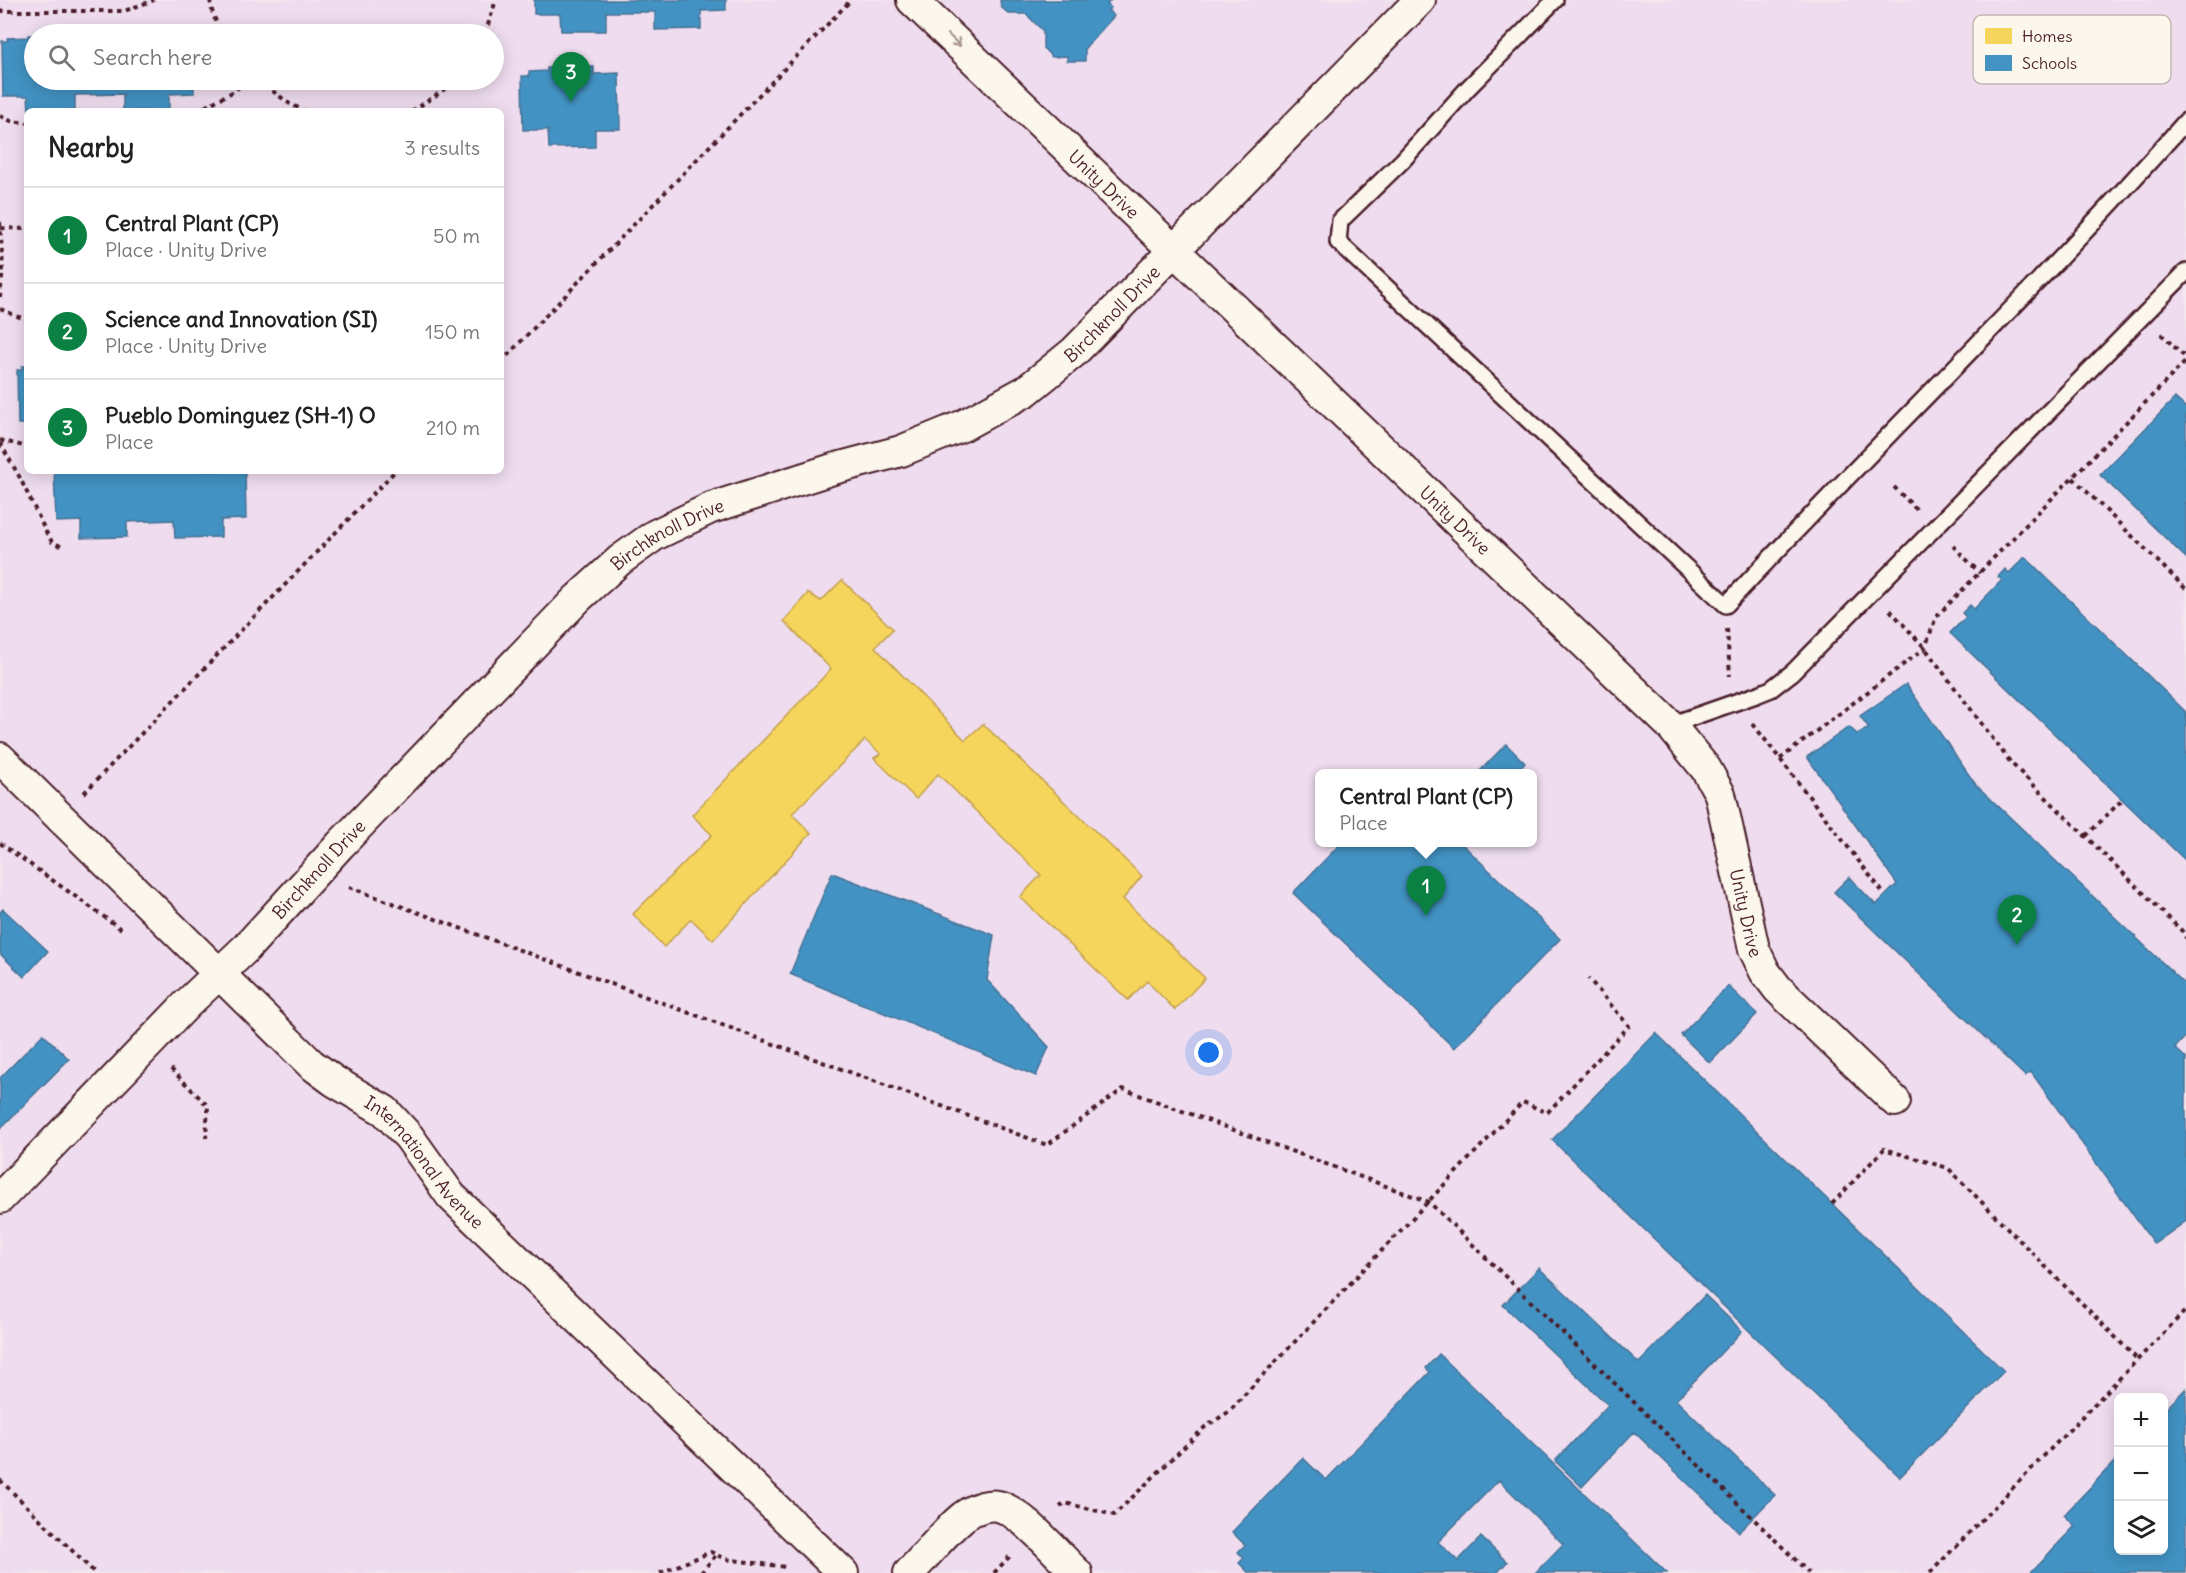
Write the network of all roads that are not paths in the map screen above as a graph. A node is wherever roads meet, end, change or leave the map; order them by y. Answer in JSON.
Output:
{"nodes":[{"id":1,"x":912,"y":0,"type":"edge"},
{"id":2,"x":1420,"y":0,"type":"edge"},
{"id":3,"x":1556,"y":0,"type":"edge"},
{"id":4,"x":2186,"y":121,"type":"edge"},
{"id":5,"x":1174,"y":252,"type":"junction"},
{"id":6,"x":2186,"y":272,"type":"edge"},
{"id":7,"x":1670,"y":725,"type":"junction"},
{"id":8,"x":0,"y":758,"type":"edge"},
{"id":9,"x":219,"y":972,"type":"junction"},
{"id":10,"x":1895,"y":1101,"type":"dead end"},
{"id":11,"x":0,"y":1198,"type":"edge"},
{"id":12,"x":843,"y":1573,"type":"edge"},
{"id":13,"x":909,"y":1573,"type":"edge"},
{"id":14,"x":1077,"y":1573,"type":"edge"}],
"edges":[{"from":1,"to":5,"type":"street","name":"Unity Drive","one_way":true},
{"from":2,"to":5,"type":"street","name":"Birchknoll Drive"},
{"from":3,"to":4,"type":"lane"},
{"from":5,"to":7,"type":"street","name":"Unity Drive"},
{"from":5,"to":9,"type":"street","name":"Birchknoll Drive"},
{"from":6,"to":7,"type":"lane"},
{"from":7,"to":10,"type":"street","name":"Unity Drive"},
{"from":8,"to":9,"type":"street","name":"International Avenue"},
{"from":9,"to":11,"type":"street","name":"Birchknoll Drive"},
{"from":9,"to":12,"type":"street","name":"International Avenue"},
{"from":13,"to":14,"type":"street"}]}
